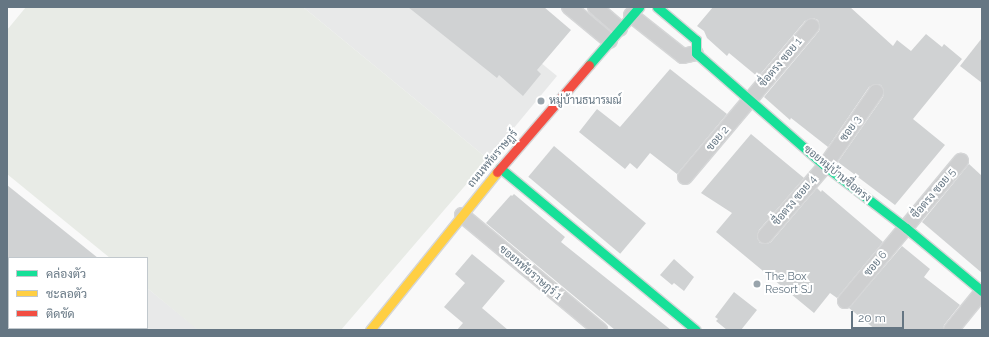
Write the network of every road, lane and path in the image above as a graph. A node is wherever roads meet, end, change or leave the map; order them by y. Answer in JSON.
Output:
{"nodes":[{"id":1,"x":569,"y":7,"type":"edge"},
{"id":2,"x":594,"y":7,"type":"edge"},
{"id":3,"x":657,"y":7,"type":"edge"},
{"id":4,"x":635,"y":11,"type":"edge"},
{"id":5,"x":812,"y":26,"type":"dead end"},
{"id":6,"x":620,"y":29,"type":"junction"},
{"id":7,"x":610,"y":41,"type":"junction"},
{"id":8,"x":696,"y":53,"type":"junction"},
{"id":9,"x":876,"y":92,"type":"dead end"},
{"id":10,"x":750,"y":100,"type":"junction"},
{"id":11,"x":962,"y":161,"type":"dead end"},
{"id":12,"x":825,"y":166,"type":"junction"},
{"id":13,"x":500,"y":168,"type":"junction"},
{"id":14,"x":685,"y":177,"type":"dead end"},
{"id":15,"x":462,"y":215,"type":"junction"},
{"id":16,"x":906,"y":228,"type":"junction"},
{"id":17,"x":765,"y":236,"type":"dead end"},
{"id":18,"x":982,"y":291,"type":"edge"},
{"id":19,"x":845,"y":301,"type":"dead end"},
{"id":20,"x":370,"y":330,"type":"edge"},
{"id":21,"x":600,"y":330,"type":"edge"},
{"id":22,"x":696,"y":330,"type":"edge"},
{"id":23,"x":951,"y":330,"type":"edge"}],
"edges":[{"from":1,"to":7,"type":"street"},
{"from":2,"to":6,"type":"street"},
{"from":3,"to":8,"type":"street"},
{"from":4,"to":6,"type":"street","name":"ถนนหทัยราษฎร์"},
{"from":4,"to":8,"type":"street"},
{"from":5,"to":10,"type":"street","name":"ซื่อตรง ซอย 1"},
{"from":6,"to":7,"type":"street","name":"ถนนหทัยราษฎร์"},
{"from":7,"to":13,"type":"street","name":"ถนนหทัยราษฎร์"},
{"from":8,"to":10,"type":"street","name":"ซอยหมู่บ้านซื่อตรง"},
{"from":9,"to":12,"type":"street","name":"ซอย 3"},
{"from":10,"to":12,"type":"street","name":"ซอยหมู่บ้านซื่อตรง"},
{"from":10,"to":14,"type":"street","name":"ซอย 2"},
{"from":11,"to":16,"type":"street","name":"ซื่อตรง ซอย 5"},
{"from":12,"to":16,"type":"street","name":"ซอยหมู่บ้านซื่อตรง"},
{"from":12,"to":17,"type":"street","name":"ซื่อตรง ซอย 4"},
{"from":13,"to":15,"type":"street","name":"ถนนหทัยราษฎร์"},
{"from":13,"to":22,"type":"street"},
{"from":15,"to":20,"type":"street","name":"ถนนหทัยราษฎร์"},
{"from":15,"to":21,"type":"street","name":"ซอยหทัยราษฎร์ 1"},
{"from":16,"to":18,"type":"street","name":"ซอยหมู่บ้านซื่อตรง"},
{"from":16,"to":19,"type":"street","name":"ซอย 6"},
{"from":18,"to":23,"type":"street"}]}
